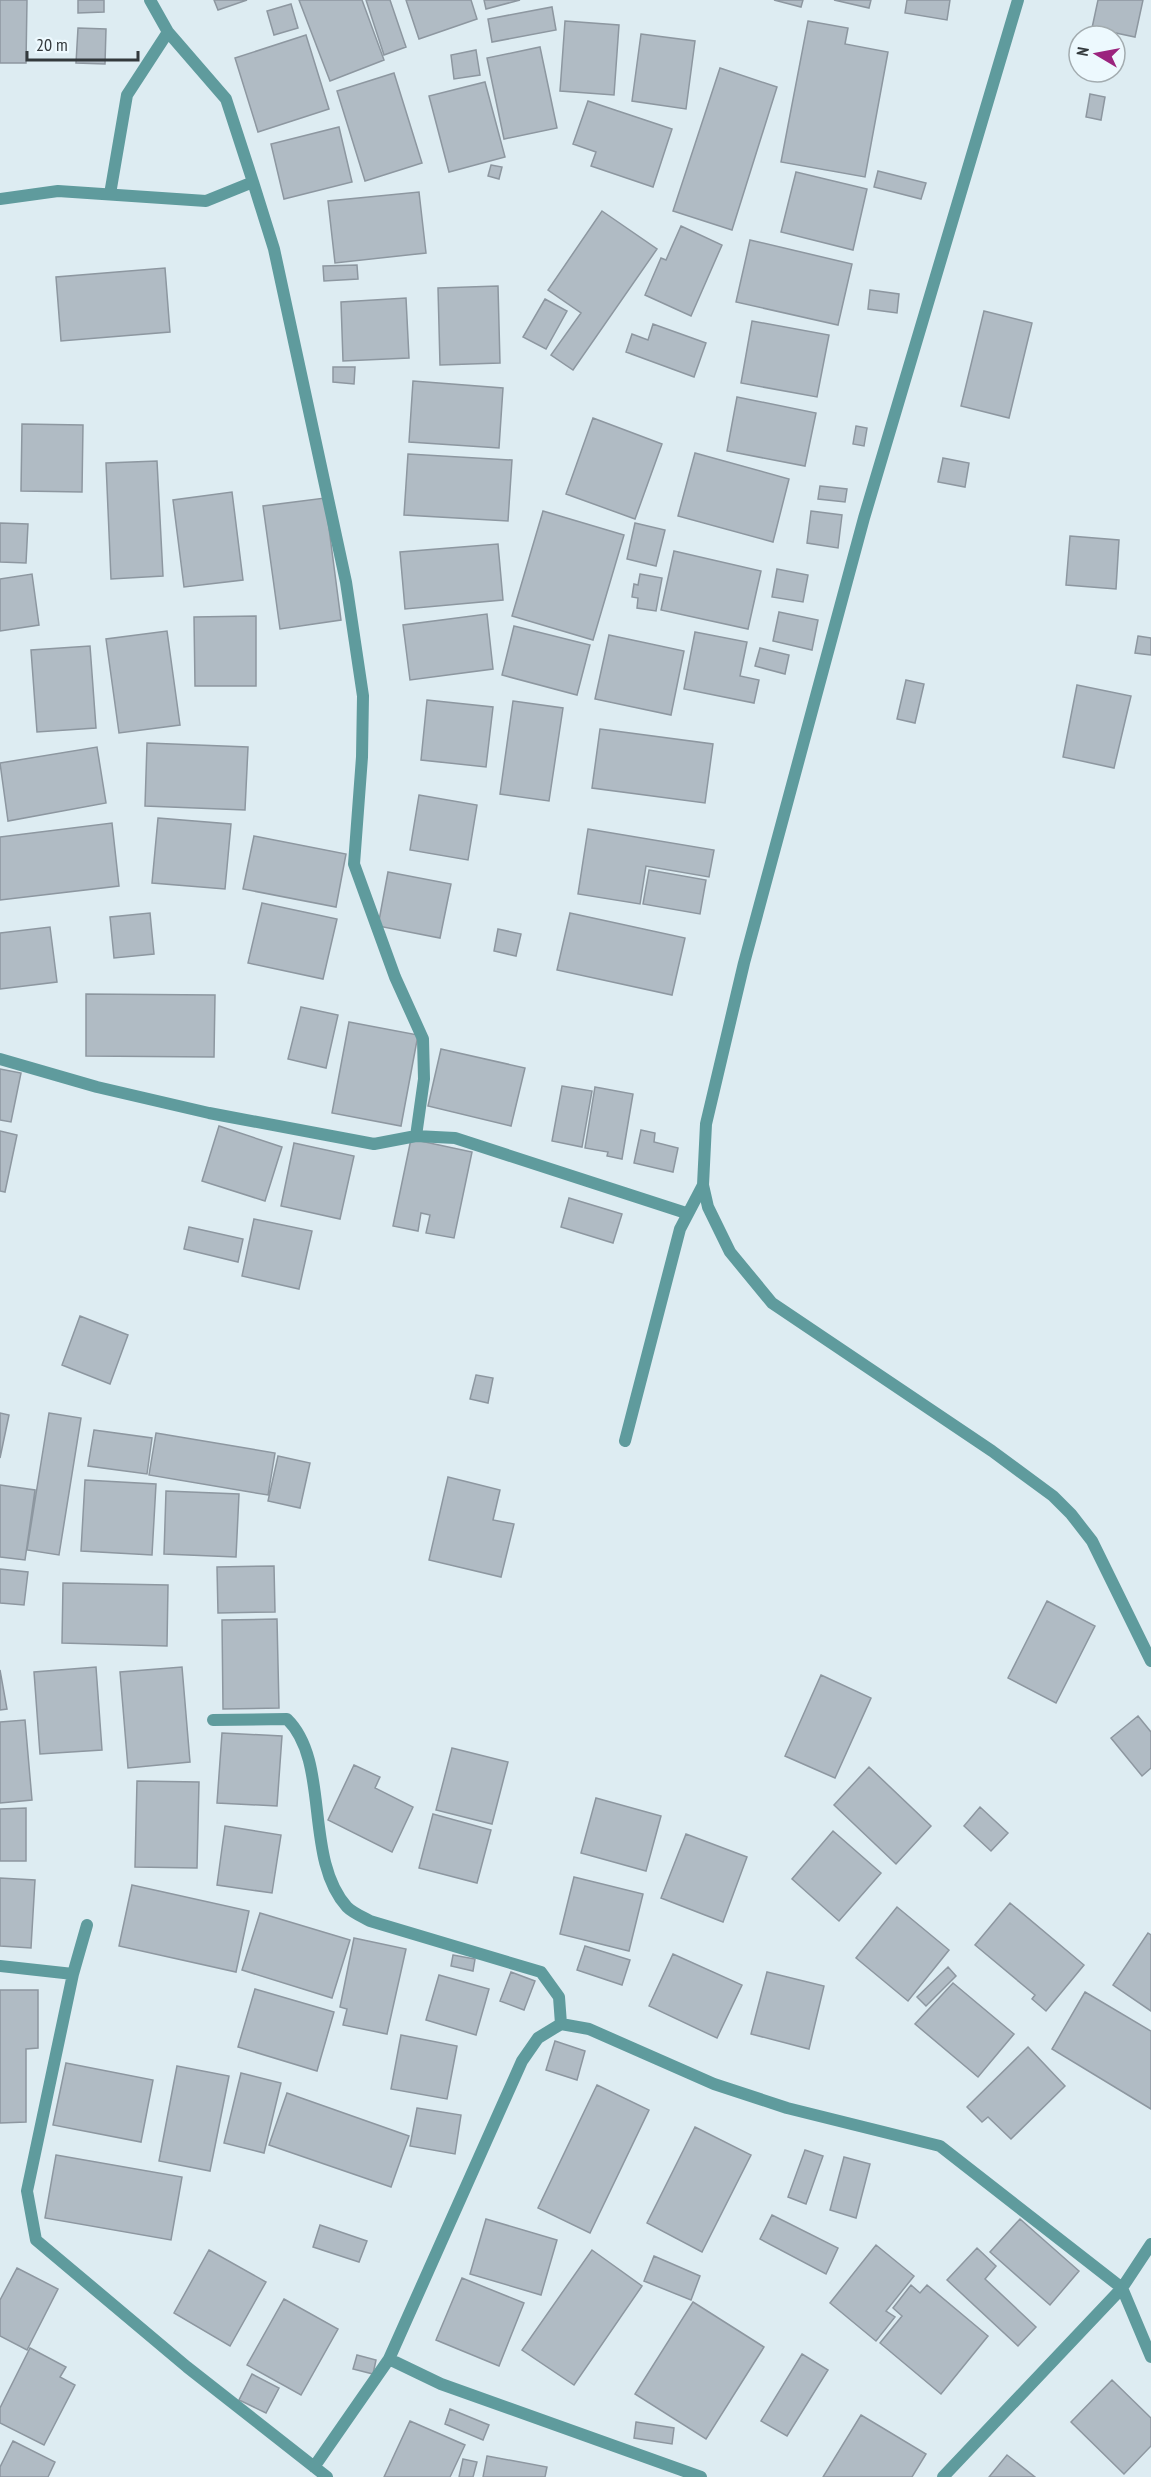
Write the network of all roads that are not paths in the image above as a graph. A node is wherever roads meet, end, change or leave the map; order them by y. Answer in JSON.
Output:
{"nodes":[{"id":1,"x":150,"y":0,"type":"edge"},
{"id":2,"x":1018,"y":0,"type":"edge"},
{"id":3,"x":168,"y":32,"type":"junction"},
{"id":4,"x":253,"y":182,"type":"junction"},
{"id":5,"x":110,"y":194,"type":"junction"},
{"id":6,"x":0,"y":198,"type":"edge"},
{"id":7,"x":0,"y":1059,"type":"edge"},
{"id":8,"x":416,"y":1136,"type":"junction"},
{"id":9,"x":703,"y":1185,"type":"junction"},
{"id":10,"x":686,"y":1213,"type":"junction"},
{"id":11,"x":626,"y":1441,"type":"dead end"},
{"id":12,"x":1151,"y":1661,"type":"edge"},
{"id":13,"x":213,"y":1720,"type":"dead end"},
{"id":14,"x":87,"y":1924,"type":"dead end"},
{"id":15,"x":0,"y":1966,"type":"edge"},
{"id":16,"x":73,"y":1974,"type":"junction"},
{"id":17,"x":561,"y":2024,"type":"junction"},
{"id":18,"x":1151,"y":2244,"type":"edge"},
{"id":19,"x":1122,"y":2288,"type":"junction"},
{"id":20,"x":1151,"y":2357,"type":"edge"},
{"id":21,"x":389,"y":2359,"type":"junction"},
{"id":22,"x":314,"y":2467,"type":"junction"},
{"id":23,"x":327,"y":2477,"type":"edge"},
{"id":24,"x":701,"y":2477,"type":"edge"},
{"id":25,"x":943,"y":2477,"type":"edge"}],
"edges":[{"from":1,"to":3,"type":"street"},
{"from":2,"to":9,"type":"street"},
{"from":3,"to":4,"type":"street"},
{"from":3,"to":5,"type":"street"},
{"from":4,"to":5,"type":"street"},
{"from":4,"to":8,"type":"street"},
{"from":5,"to":6,"type":"street"},
{"from":7,"to":8,"type":"street"},
{"from":8,"to":10,"type":"street"},
{"from":9,"to":10,"type":"street"},
{"from":9,"to":12,"type":"street"},
{"from":10,"to":11,"type":"street"},
{"from":13,"to":17,"type":"street"},
{"from":14,"to":16,"type":"street"},
{"from":15,"to":16,"type":"street"},
{"from":16,"to":22,"type":"street"},
{"from":17,"to":19,"type":"street"},
{"from":17,"to":21,"type":"street"},
{"from":18,"to":19,"type":"street"},
{"from":19,"to":20,"type":"street"},
{"from":19,"to":25,"type":"street"},
{"from":21,"to":22,"type":"street"},
{"from":21,"to":24,"type":"street"},
{"from":22,"to":23,"type":"street"}]}
